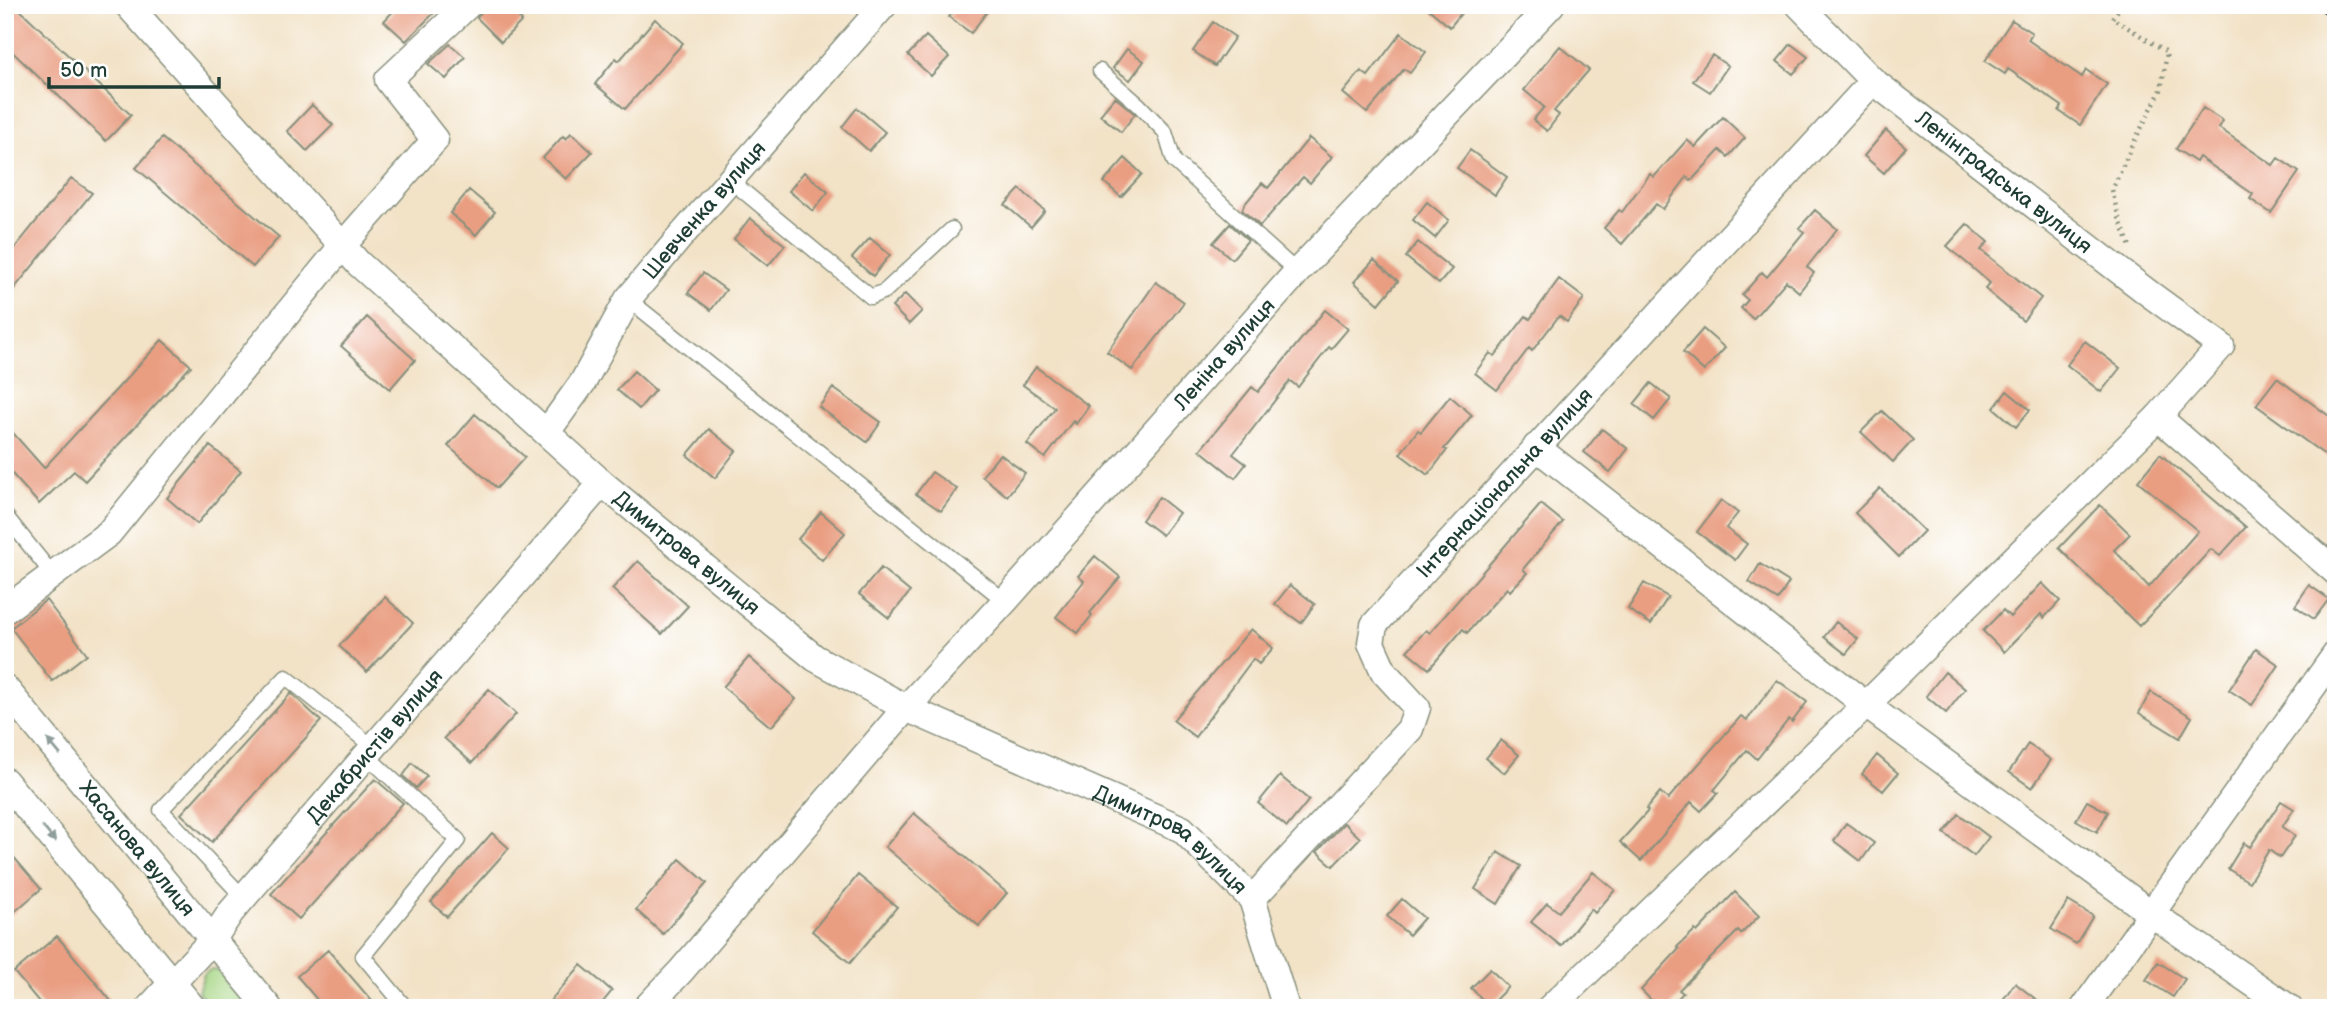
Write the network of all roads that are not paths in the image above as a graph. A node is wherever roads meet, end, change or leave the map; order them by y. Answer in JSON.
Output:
{"nodes":[{"id":1,"x":128,"y":5,"type":"edge"},
{"id":2,"x":468,"y":5,"type":"edge"},
{"id":3,"x":884,"y":5,"type":"edge"},
{"id":4,"x":1551,"y":5,"type":"edge"},
{"id":5,"x":1799,"y":5,"type":"edge"},
{"id":6,"x":1100,"y":71,"type":"dead end"},
{"id":7,"x":1873,"y":81,"type":"junction"},
{"id":8,"x":731,"y":181,"type":"junction"},
{"id":9,"x":952,"y":229,"type":"dead end"},
{"id":10,"x":342,"y":244,"type":"junction"},
{"id":11,"x":1297,"y":272,"type":"junction"},
{"id":12,"x":628,"y":299,"type":"junction"},
{"id":13,"x":2158,"y":417,"type":"junction"},
{"id":14,"x":547,"y":432,"type":"junction"},
{"id":15,"x":1536,"y":447,"type":"junction"},
{"id":16,"x":602,"y":482,"type":"junction"},
{"id":17,"x":5,"y":516,"type":"edge"},
{"id":18,"x":2336,"y":572,"type":"edge"},
{"id":19,"x":53,"y":575,"type":"junction"},
{"id":20,"x":1005,"y":601,"type":"junction"},
{"id":21,"x":5,"y":610,"type":"edge"},
{"id":22,"x":2336,"y":654,"type":"edge"},
{"id":23,"x":5,"y":688,"type":"edge"},
{"id":24,"x":1866,"y":705,"type":"junction"},
{"id":25,"x":906,"y":708,"type":"junction"},
{"id":26,"x":369,"y":751,"type":"junction"},
{"id":27,"x":5,"y":781,"type":"edge"},
{"id":28,"x":243,"y":898,"type":"junction"},
{"id":29,"x":1252,"y":899,"type":"junction"},
{"id":30,"x":2152,"y":914,"type":"junction"},
{"id":31,"x":213,"y":939,"type":"junction"},
{"id":32,"x":172,"y":983,"type":"junction"},
{"id":33,"x":149,"y":1008,"type":"edge"},
{"id":34,"x":192,"y":1008,"type":"edge"},
{"id":35,"x":269,"y":1008,"type":"edge"},
{"id":36,"x":406,"y":1008,"type":"edge"},
{"id":37,"x":646,"y":1008,"type":"edge"},
{"id":38,"x":1286,"y":1008,"type":"edge"},
{"id":39,"x":1550,"y":1008,"type":"edge"},
{"id":40,"x":2084,"y":1008,"type":"edge"},
{"id":41,"x":2289,"y":1008,"type":"edge"}],
"edges":[{"from":1,"to":10,"type":"street","name":"Димитрова вулиця"},
{"from":2,"to":10,"type":"street"},
{"from":3,"to":8,"type":"street","name":"Шевченка вулиця"},
{"from":4,"to":11,"type":"street","name":"Леніна вулиця"},
{"from":5,"to":7,"type":"street","name":"Ленінградська вулиця"},
{"from":6,"to":11,"type":"lane"},
{"from":7,"to":13,"type":"street","name":"Ленінградська вулиця"},
{"from":7,"to":15,"type":"street","name":"Інтернаціональна вулиця"},
{"from":8,"to":9,"type":"lane"},
{"from":8,"to":12,"type":"street","name":"Шевченка вулиця"},
{"from":10,"to":14,"type":"street","name":"Димитрова вулиця"},
{"from":10,"to":19,"type":"street"},
{"from":11,"to":20,"type":"street","name":"Леніна вулиця"},
{"from":12,"to":14,"type":"street","name":"Шевченка вулиця"},
{"from":12,"to":20,"type":"lane"},
{"from":13,"to":18,"type":"street"},
{"from":13,"to":24,"type":"street"},
{"from":14,"to":16,"type":"street","name":"Димитрова вулиця"},
{"from":15,"to":24,"type":"street"},
{"from":15,"to":29,"type":"street","name":"Інтернаціональна вулиця"},
{"from":16,"to":25,"type":"street","name":"Димитрова вулиця"},
{"from":16,"to":26,"type":"street","name":"Декабристів вулиця"},
{"from":17,"to":19,"type":"lane"},
{"from":19,"to":21,"type":"street"},
{"from":20,"to":25,"type":"street","name":"Леніна вулиця"},
{"from":22,"to":30,"type":"street"},
{"from":31,"to":23,"type":"street","name":"Хасанова вулиця","one_way":true},
{"from":24,"to":30,"type":"street"},
{"from":24,"to":39,"type":"street"},
{"from":25,"to":29,"type":"street","name":"Димитрова вулиця"},
{"from":25,"to":37,"type":"street","name":"Леніна вулиця"},
{"from":26,"to":28,"type":"street","name":"Декабристів вулиця"},
{"from":26,"to":28,"type":"lane"},
{"from":26,"to":36,"type":"lane"},
{"from":27,"to":32,"type":"street","one_way":true},
{"from":28,"to":31,"type":"street","name":"Декабристів вулиця"},
{"from":29,"to":38,"type":"street","name":"Димитрова вулиця"},
{"from":30,"to":40,"type":"street"},
{"from":30,"to":41,"type":"street"},
{"from":31,"to":32,"type":"street","name":"Декабристів вулиця"},
{"from":31,"to":35,"type":"street","name":"Хасанова вулиця"},
{"from":32,"to":33,"type":"street","name":"Декабристів вулиця"},
{"from":32,"to":34,"type":"street"}]}
